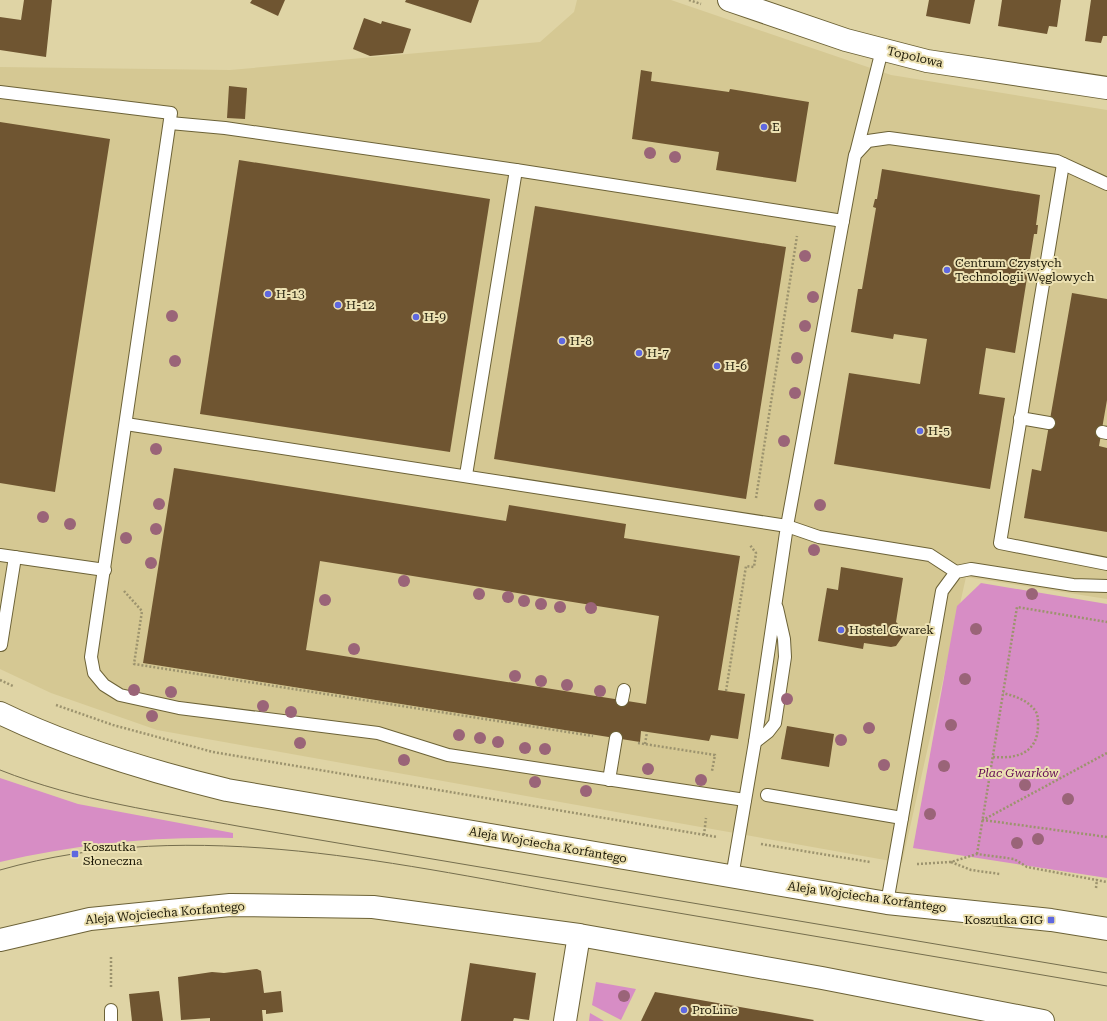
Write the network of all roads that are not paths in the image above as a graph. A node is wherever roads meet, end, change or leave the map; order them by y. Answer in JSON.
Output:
{"nodes":[{"id":1,"x":729,"y":0,"type":"edge"},
{"id":2,"x":882,"y":50,"type":"junction"},
{"id":3,"x":1107,"y":88,"type":"edge"},
{"id":4,"x":0,"y":92,"type":"edge"},
{"id":5,"x":170,"y":122,"type":"junction"},
{"id":6,"x":855,"y":155,"type":"junction"},
{"id":7,"x":1063,"y":164,"type":"junction"},
{"id":8,"x":516,"y":170,"type":"junction"},
{"id":9,"x":1107,"y":184,"type":"edge"},
{"id":10,"x":843,"y":221,"type":"junction"},
{"id":11,"x":1020,"y":418,"type":"junction"},
{"id":12,"x":1049,"y":423,"type":"dead end"},
{"id":13,"x":126,"y":424,"type":"junction"},
{"id":14,"x":466,"y":475,"type":"junction"},
{"id":15,"x":788,"y":526,"type":"junction"},
{"id":16,"x":0,"y":555,"type":"edge"},
{"id":17,"x":15,"y":557,"type":"junction"},
{"id":18,"x":1107,"y":564,"type":"edge"},
{"id":19,"x":105,"y":570,"type":"junction"},
{"id":20,"x":956,"y":572,"type":"junction"},
{"id":21,"x":1107,"y":586,"type":"edge"},
{"id":22,"x":776,"y":601,"type":"junction"},
{"id":23,"x":1,"y":645,"type":"dead end"},
{"id":24,"x":0,"y":713,"type":"edge"},
{"id":25,"x":616,"y":739,"type":"road end"},
{"id":26,"x":755,"y":742,"type":"junction"},
{"id":27,"x":610,"y":780,"type":"junction"},
{"id":28,"x":766,"y":795,"type":"dead end"},
{"id":29,"x":745,"y":800,"type":"junction"},
{"id":30,"x":902,"y":818,"type":"junction"},
{"id":31,"x":732,"y":877,"type":"junction"},
{"id":32,"x":887,"y":902,"type":"junction"},
{"id":33,"x":1107,"y":929,"type":"edge"},
{"id":34,"x":579,"y":935,"type":"junction"},
{"id":35,"x":0,"y":940,"type":"edge"},
{"id":36,"x":565,"y":1021,"type":"edge"},
{"id":37,"x":1043,"y":1021,"type":"edge"}],
"edges":[{"from":1,"to":2,"type":"main road","name":"Topolowa"},
{"from":2,"to":3,"type":"main road","name":"Topolowa"},
{"from":2,"to":6,"type":"lane"},
{"from":4,"to":5,"type":"lane"},
{"from":5,"to":8,"type":"lane"},
{"from":5,"to":13,"type":"lane"},
{"from":6,"to":7,"type":"lane"},
{"from":6,"to":10,"type":"lane"},
{"from":7,"to":9,"type":"lane"},
{"from":7,"to":11,"type":"lane"},
{"from":8,"to":10,"type":"lane"},
{"from":8,"to":14,"type":"lane"},
{"from":10,"to":15,"type":"lane"},
{"from":11,"to":12,"type":"lane"},
{"from":11,"to":18,"type":"lane"},
{"from":13,"to":14,"type":"lane"},
{"from":13,"to":19,"type":"lane"},
{"from":14,"to":15,"type":"lane"},
{"from":15,"to":20,"type":"lane"},
{"from":15,"to":22,"type":"lane"},
{"from":16,"to":17,"type":"lane"},
{"from":17,"to":19,"type":"lane"},
{"from":17,"to":23,"type":"lane"},
{"from":19,"to":27,"type":"lane"},
{"from":20,"to":21,"type":"lane"},
{"from":20,"to":30,"type":"lane"},
{"from":22,"to":26,"type":"lane"},
{"from":22,"to":26,"type":"lane"},
{"from":24,"to":31,"type":"main road","name":"Aleja Wojciecha Korfantego"},
{"from":25,"to":27,"type":"lane"},
{"from":26,"to":29,"type":"lane"},
{"from":27,"to":29,"type":"lane"},
{"from":28,"to":30,"type":"lane"},
{"from":29,"to":31,"type":"lane"},
{"from":30,"to":32,"type":"lane"},
{"from":31,"to":32,"type":"main road","name":"Aleja Wojciecha Korfantego"},
{"from":32,"to":33,"type":"main road","name":"Aleja Wojciecha Korfantego"},
{"from":34,"to":35,"type":"main road","name":"Aleja Wojciecha Korfantego"},
{"from":34,"to":36,"type":"main road"},
{"from":34,"to":37,"type":"main road","name":"Aleja Wojciecha Korfantego"}]}
